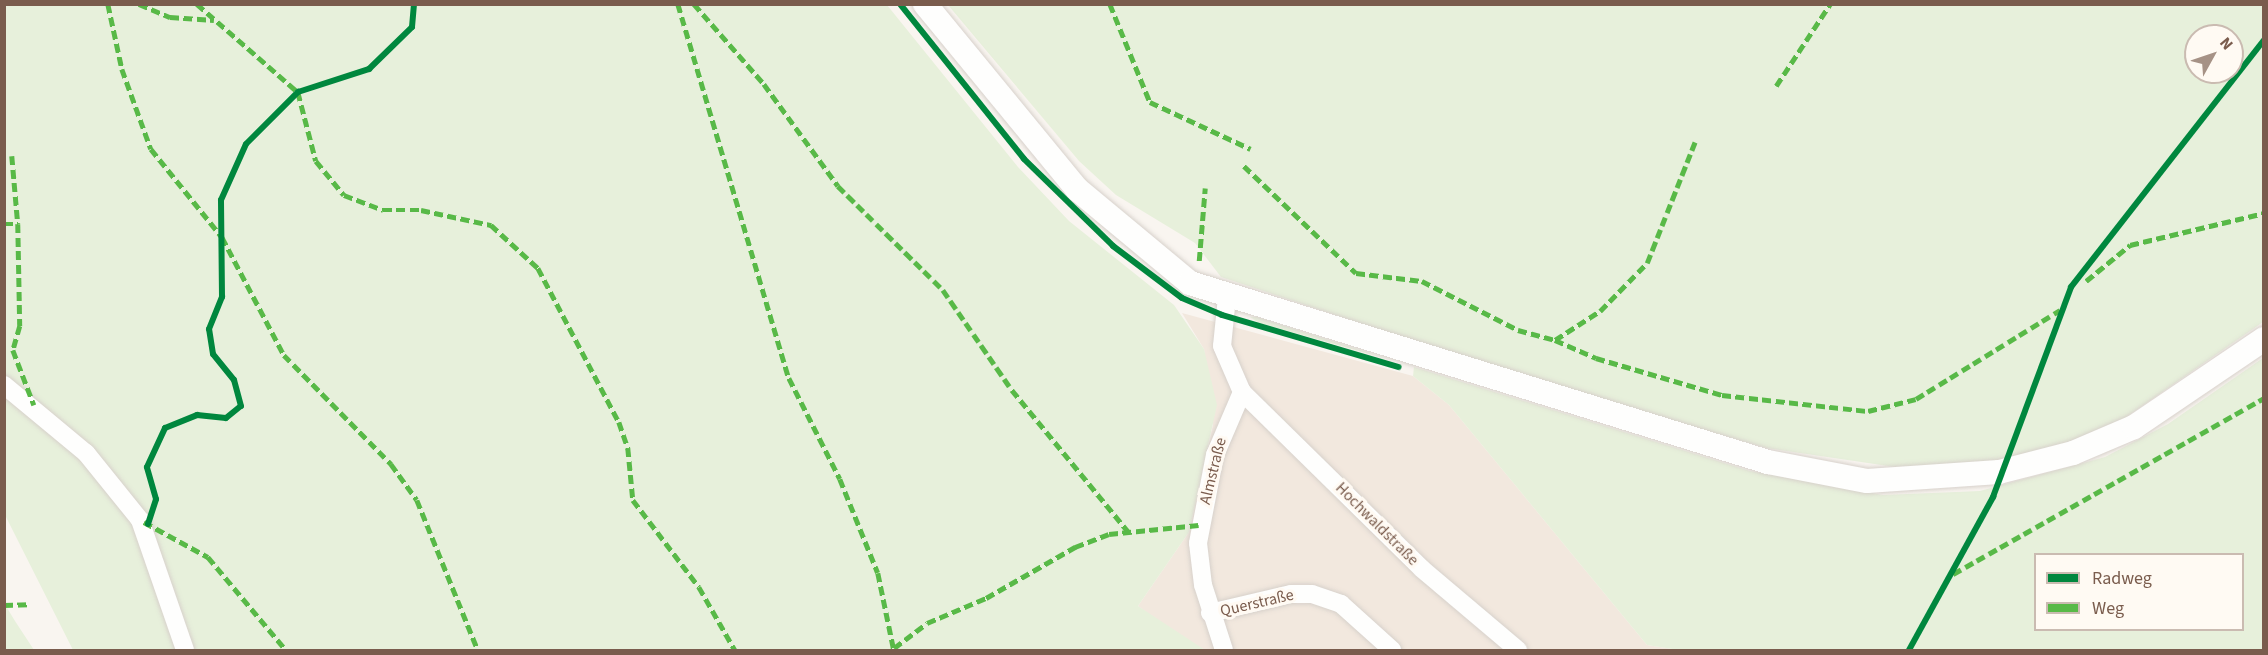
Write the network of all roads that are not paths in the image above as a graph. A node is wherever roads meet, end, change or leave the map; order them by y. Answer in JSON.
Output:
{"nodes":[{"id":1,"x":925,"y":4,"type":"edge"},
{"id":2,"x":1227,"y":297,"type":"junction"},
{"id":3,"x":2264,"y":339,"type":"edge"},
{"id":4,"x":4,"y":385,"type":"edge"},
{"id":5,"x":1242,"y":392,"type":"junction"},
{"id":6,"x":1210,"y":614,"type":"junction"},
{"id":7,"x":185,"y":651,"type":"edge"},
{"id":8,"x":1224,"y":651,"type":"edge"},
{"id":9,"x":1392,"y":651,"type":"edge"},
{"id":10,"x":1518,"y":651,"type":"edge"}],
"edges":[{"from":1,"to":2,"type":"main road"},
{"from":2,"to":3,"type":"main road"},
{"from":2,"to":5,"type":"street"},
{"from":4,"to":7,"type":"street"},
{"from":5,"to":6,"type":"street","name":"Almstraße"},
{"from":5,"to":10,"type":"street","name":"Hochwaldstraße"},
{"from":6,"to":8,"type":"street","name":"Almstraße"},
{"from":6,"to":9,"type":"street","name":"Querstraße"}]}
